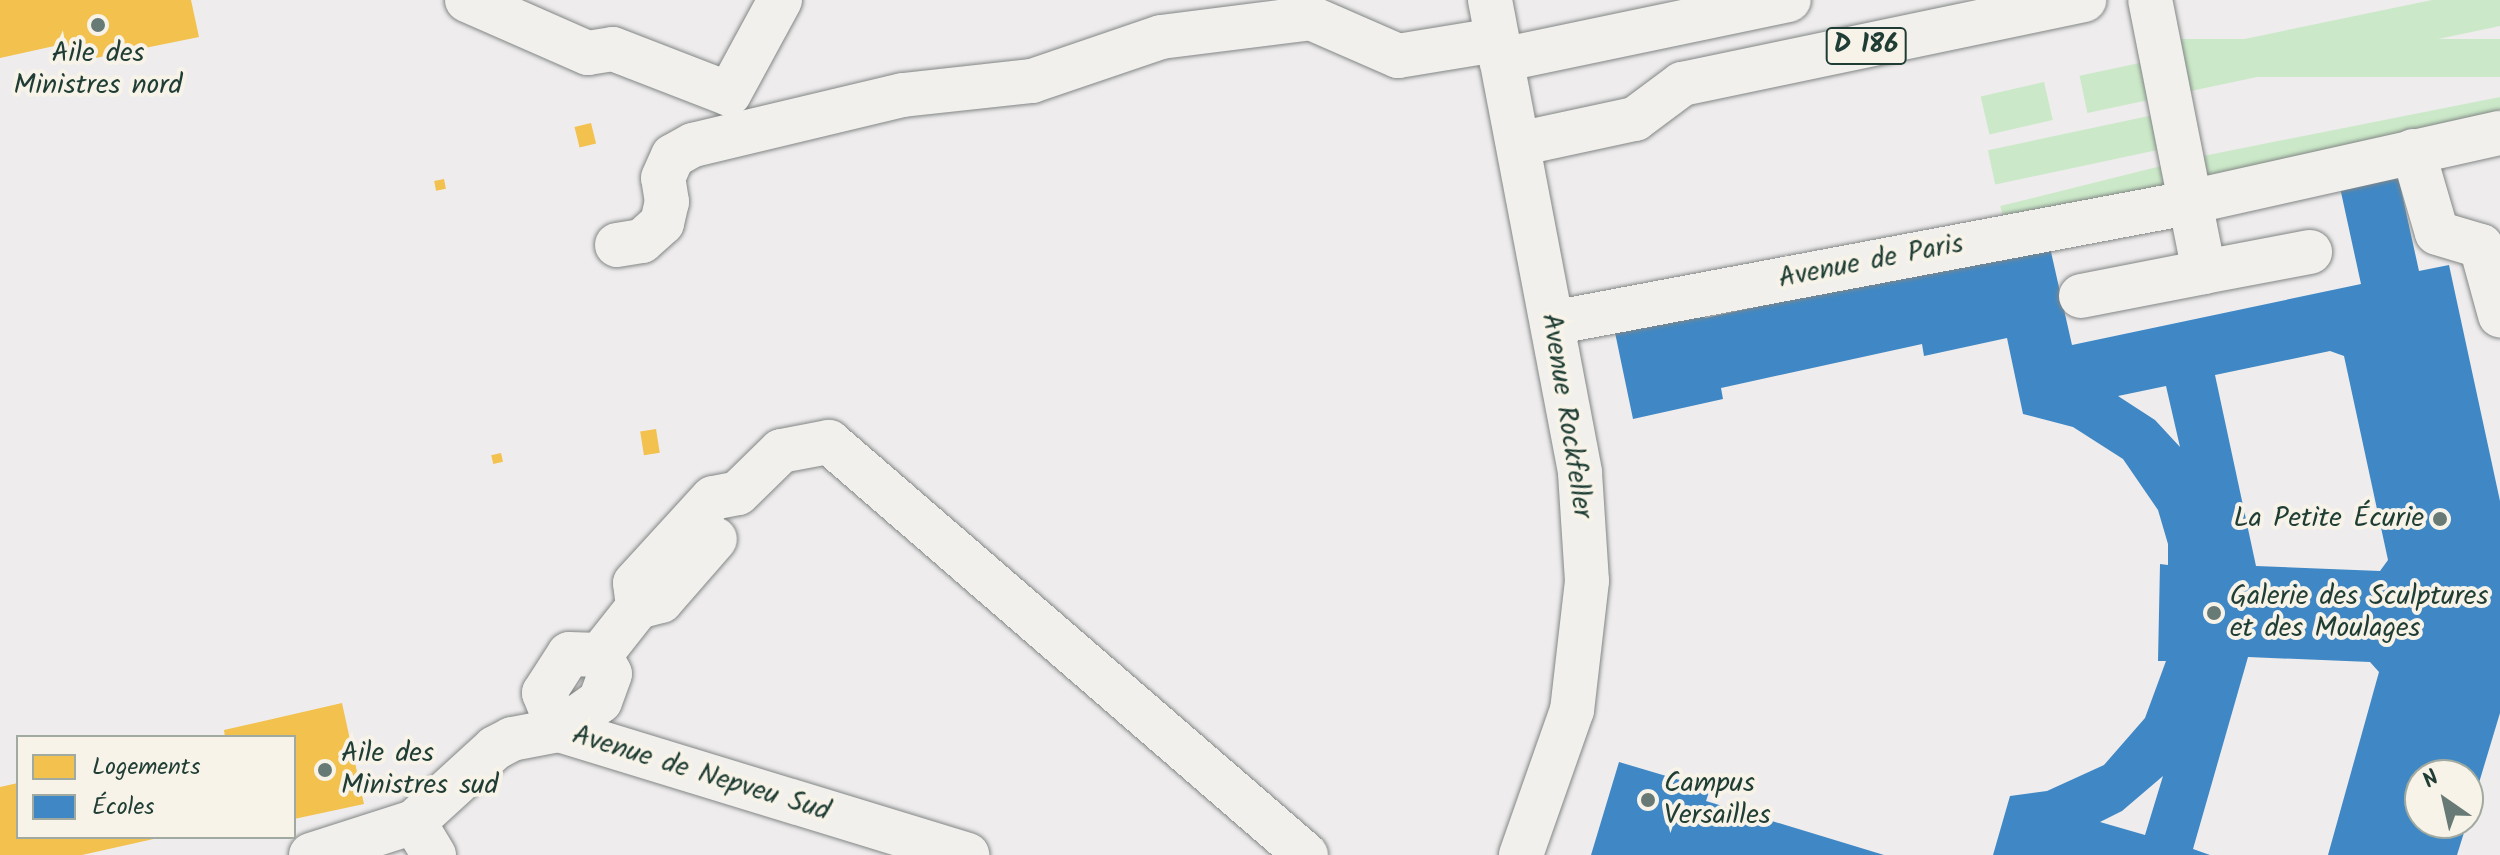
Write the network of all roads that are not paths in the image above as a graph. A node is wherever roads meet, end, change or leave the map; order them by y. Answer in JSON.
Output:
{"nodes":[{"id":1,"x":467,"y":0,"type":"edge"},
{"id":2,"x":528,"y":0,"type":"edge"},
{"id":3,"x":780,"y":0,"type":"edge"},
{"id":4,"x":1789,"y":0,"type":"edge"},
{"id":5,"x":2084,"y":0,"type":"edge"},
{"id":6,"x":2150,"y":0,"type":"edge"},
{"id":7,"x":1496,"y":34,"type":"edge"},
{"id":8,"x":613,"y":49,"type":"junction"},
{"id":9,"x":2500,"y":133,"type":"edge"},
{"id":10,"x":1518,"y":144,"type":"junction"},
{"id":11,"x":2413,"y":151,"type":"junction"},
{"id":12,"x":2191,"y":200,"type":"junction"},
{"id":13,"x":617,"y":245,"type":"dead end"},
{"id":14,"x":2310,"y":252,"type":"dead end"},
{"id":15,"x":2204,"y":272,"type":"junction"},
{"id":16,"x":2081,"y":296,"type":"dead end"},
{"id":17,"x":2500,"y":315,"type":"edge"},
{"id":18,"x":1552,"y":323,"type":"junction"},
{"id":19,"x":559,"y":730,"type":"junction"},
{"id":20,"x":424,"y":839,"type":"edge"},
{"id":21,"x":1531,"y":847,"type":"edge"},
{"id":22,"x":311,"y":855,"type":"edge"},
{"id":23,"x":967,"y":855,"type":"edge"},
{"id":24,"x":1306,"y":855,"type":"edge"}],
"edges":[{"from":1,"to":8,"type":"main road"},
{"from":2,"to":8,"type":"main road"},
{"from":3,"to":8,"type":"main road"},
{"from":4,"to":7,"type":"main road"},
{"from":5,"to":10,"type":"main road","number":"D 186"},
{"from":6,"to":12,"type":"main road"},
{"from":7,"to":10,"type":"main road","name":"Avenue Rockfeller"},
{"from":7,"to":13,"type":"main road"},
{"from":9,"to":11,"type":"main road","name":"Avenue de Paris"},
{"from":10,"to":18,"type":"main road","name":"Avenue Rockfeller"},
{"from":11,"to":12,"type":"main road","name":"Avenue de Paris"},
{"from":11,"to":17,"type":"main road"},
{"from":12,"to":15,"type":"main road"},
{"from":12,"to":18,"type":"main road","name":"Avenue de Paris"},
{"from":14,"to":15,"type":"main road"},
{"from":15,"to":16,"type":"main road"},
{"from":18,"to":21,"type":"main road","name":"Avenue Rockfeller"},
{"from":19,"to":20,"type":"main road","name":"Avenue de Nepveu Sud"},
{"from":19,"to":23,"type":"main road","name":"Avenue de Nepveu Sud"},
{"from":19,"to":24,"type":"main road"},
{"from":20,"to":22,"type":"main road"}]}
